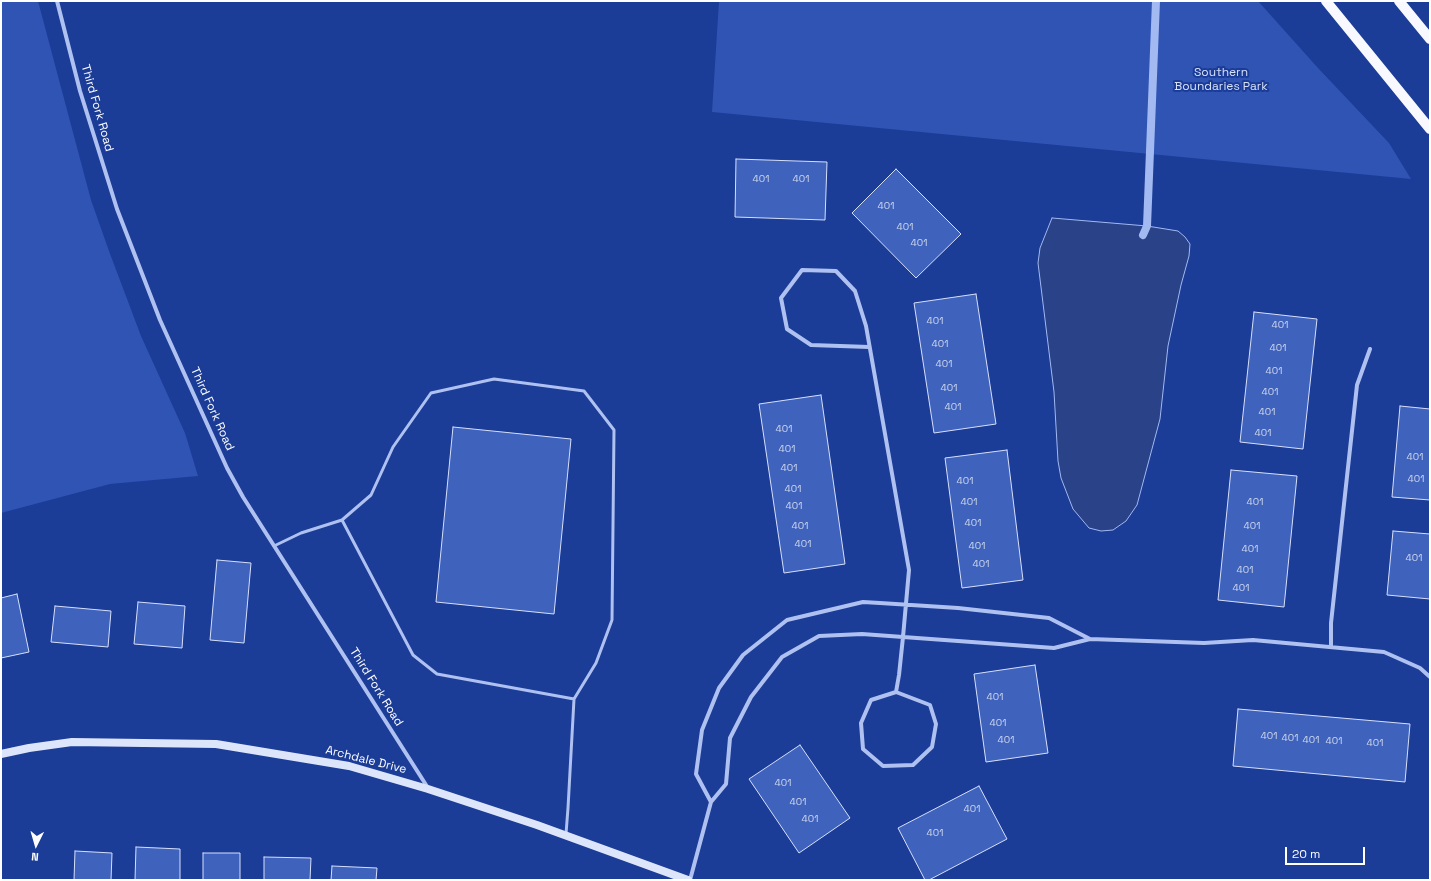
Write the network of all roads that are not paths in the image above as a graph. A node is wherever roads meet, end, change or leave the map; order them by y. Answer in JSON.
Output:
{"nodes":[{"id":1,"x":57,"y":1,"type":"edge"},
{"id":2,"x":1326,"y":1,"type":"edge"},
{"id":3,"x":1399,"y":1,"type":"edge"},
{"id":4,"x":1430,"y":40,"type":"edge"},
{"id":5,"x":1430,"y":129,"type":"edge"},
{"id":6,"x":869,"y":347,"type":"junction"},
{"id":7,"x":1370,"y":349,"type":"dead end"},
{"id":8,"x":342,"y":520,"type":"junction"},
{"id":9,"x":274,"y":546,"type":"junction"},
{"id":10,"x":906,"y":605,"type":"junction"},
{"id":11,"x":904,"y":637,"type":"junction"},
{"id":12,"x":1090,"y":639,"type":"junction"},
{"id":13,"x":1331,"y":647,"type":"junction"},
{"id":14,"x":1430,"y":677,"type":"edge"},
{"id":15,"x":896,"y":692,"type":"junction"},
{"id":16,"x":574,"y":699,"type":"junction"},
{"id":17,"x":1,"y":754,"type":"edge"},
{"id":18,"x":428,"y":789,"type":"junction"},
{"id":19,"x":711,"y":802,"type":"junction"},
{"id":20,"x":566,"y":835,"type":"junction"},
{"id":21,"x":689,"y":880,"type":"edge"}],
"edges":[{"from":1,"to":9,"type":"street","name":"Third Fork Road"},
{"from":2,"to":5,"type":"main road"},
{"from":3,"to":4,"type":"main road"},
{"from":6,"to":6,"type":"street"},
{"from":6,"to":10,"type":"street"},
{"from":7,"to":13,"type":"street"},
{"from":8,"to":9,"type":"lane"},
{"from":8,"to":16,"type":"lane"},
{"from":8,"to":16,"type":"lane"},
{"from":9,"to":18,"type":"street","name":"Third Fork Road"},
{"from":10,"to":11,"type":"street"},
{"from":10,"to":12,"type":"street"},
{"from":10,"to":19,"type":"street"},
{"from":11,"to":12,"type":"street"},
{"from":11,"to":15,"type":"street"},
{"from":11,"to":19,"type":"street"},
{"from":12,"to":13,"type":"street"},
{"from":13,"to":14,"type":"street"},
{"from":15,"to":15,"type":"street"},
{"from":16,"to":20,"type":"lane"},
{"from":17,"to":18,"type":"street","name":"Archdale Drive"},
{"from":18,"to":20,"type":"street","name":"Archdale Drive"},
{"from":19,"to":21,"type":"street"},
{"from":20,"to":21,"type":"street","name":"Archdale Drive"}]}
